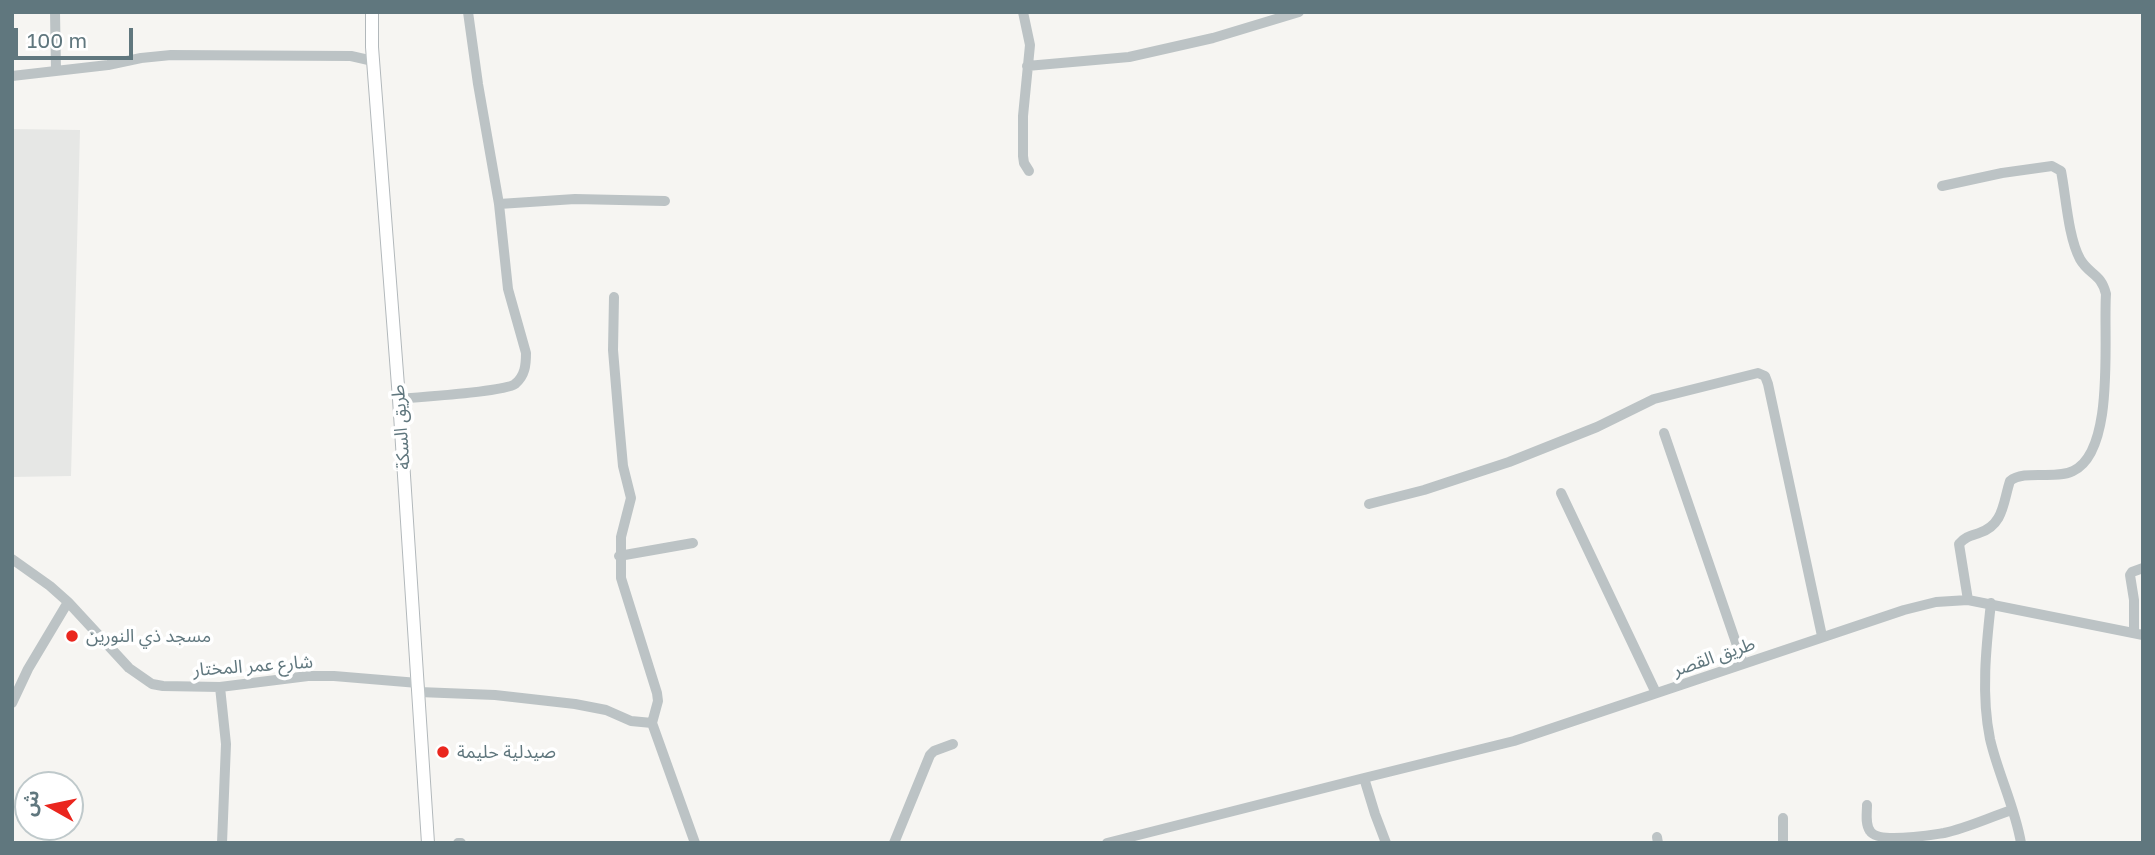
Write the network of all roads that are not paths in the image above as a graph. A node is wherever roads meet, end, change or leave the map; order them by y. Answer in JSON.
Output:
{"nodes":[{"id":1,"x":55,"y":12,"type":"edge"},
{"id":2,"x":372,"y":12,"type":"edge"},
{"id":3,"x":468,"y":12,"type":"edge"},
{"id":4,"x":1023,"y":12,"type":"edge"},
{"id":5,"x":1299,"y":12,"type":"edge"},
{"id":6,"x":372,"y":47,"type":"junction"},
{"id":7,"x":351,"y":55,"type":"junction"},
{"id":8,"x":373,"y":61,"type":"junction"},
{"id":9,"x":1027,"y":66,"type":"junction"},
{"id":10,"x":56,"y":71,"type":"junction"},
{"id":11,"x":12,"y":76,"type":"edge"},
{"id":12,"x":1028,"y":171,"type":"dead end"},
{"id":13,"x":1942,"y":186,"type":"dead end"},
{"id":14,"x":665,"y":201,"type":"dead end"},
{"id":15,"x":499,"y":204,"type":"junction"},
{"id":16,"x":614,"y":297,"type":"dead end"},
{"id":17,"x":399,"y":399,"type":"junction"},
{"id":18,"x":1664,"y":433,"type":"dead end"},
{"id":19,"x":1561,"y":494,"type":"dead end"},
{"id":20,"x":1369,"y":504,"type":"dead end"},
{"id":21,"x":693,"y":542,"type":"dead end"},
{"id":22,"x":619,"y":556,"type":"junction"},
{"id":23,"x":12,"y":559,"type":"edge"},
{"id":24,"x":2143,"y":568,"type":"edge"},
{"id":25,"x":1968,"y":600,"type":"junction"},
{"id":26,"x":68,"y":602,"type":"junction"},
{"id":27,"x":1991,"y":603,"type":"junction"},
{"id":28,"x":2138,"y":634,"type":"edge"},
{"id":29,"x":1822,"y":636,"type":"junction"},
{"id":30,"x":1743,"y":663,"type":"junction"},
{"id":31,"x":220,"y":687,"type":"junction"},
{"id":32,"x":418,"y":687,"type":"junction"},
{"id":33,"x":1656,"y":694,"type":"junction"},
{"id":34,"x":12,"y":703,"type":"edge"},
{"id":35,"x":652,"y":723,"type":"junction"},
{"id":36,"x":953,"y":744,"type":"dead end"},
{"id":37,"x":1364,"y":778,"type":"junction"},
{"id":38,"x":1867,"y":804,"type":"dead end"},
{"id":39,"x":2012,"y":810,"type":"junction"},
{"id":40,"x":1783,"y":818,"type":"dead end"},
{"id":41,"x":222,"y":843,"type":"edge"},
{"id":42,"x":428,"y":843,"type":"edge"},
{"id":43,"x":695,"y":843,"type":"edge"},
{"id":44,"x":894,"y":843,"type":"edge"},
{"id":45,"x":1107,"y":843,"type":"edge"},
{"id":46,"x":1386,"y":843,"type":"edge"},
{"id":47,"x":1783,"y":843,"type":"edge"},
{"id":48,"x":2021,"y":843,"type":"edge"}],
"edges":[{"from":1,"to":10,"type":"street"},
{"from":2,"to":6,"type":"main road","name":"طريق السكة"},
{"from":3,"to":15,"type":"street"},
{"from":4,"to":9,"type":"street"},
{"from":5,"to":9,"type":"street"},
{"from":6,"to":7,"type":"street"},
{"from":6,"to":8,"type":"main road","name":"طريق السكة"},
{"from":7,"to":8,"type":"street"},
{"from":7,"to":10,"type":"street"},
{"from":8,"to":17,"type":"main road","name":"طريق السكة"},
{"from":9,"to":12,"type":"street"},
{"from":10,"to":11,"type":"street"},
{"from":13,"to":25,"type":"street"},
{"from":14,"to":15,"type":"street"},
{"from":15,"to":17,"type":"street"},
{"from":16,"to":22,"type":"street"},
{"from":17,"to":32,"type":"main road","name":"طريق السكة"},
{"from":18,"to":30,"type":"street"},
{"from":19,"to":33,"type":"street"},
{"from":20,"to":29,"type":"street"},
{"from":21,"to":22,"type":"street"},
{"from":22,"to":35,"type":"street"},
{"from":23,"to":26,"type":"street","name":"شارع عمر المختار"},
{"from":24,"to":28,"type":"street"},
{"from":25,"to":27,"type":"street","name":"طريق القصر"},
{"from":25,"to":29,"type":"street","name":"طريق القصر"},
{"from":26,"to":31,"type":"street","name":"شارع عمر المختار"},
{"from":26,"to":34,"type":"street"},
{"from":27,"to":28,"type":"street","name":"طريق القصر"},
{"from":27,"to":39,"type":"street"},
{"from":29,"to":30,"type":"street","name":"طريق القصر"},
{"from":30,"to":33,"type":"street","name":"طريق القصر"},
{"from":31,"to":32,"type":"street","name":"شارع عمر المختار"},
{"from":31,"to":41,"type":"street"},
{"from":32,"to":35,"type":"street","name":"شارع عمر المختار"},
{"from":32,"to":42,"type":"main road","name":"طريق السكة"},
{"from":33,"to":37,"type":"street","name":"طريق القصر"},
{"from":35,"to":43,"type":"street"},
{"from":36,"to":44,"type":"street"},
{"from":37,"to":45,"type":"street","name":"طريق القصر"},
{"from":37,"to":46,"type":"street"},
{"from":38,"to":39,"type":"street"},
{"from":39,"to":48,"type":"street"},
{"from":40,"to":47,"type":"street"}]}
